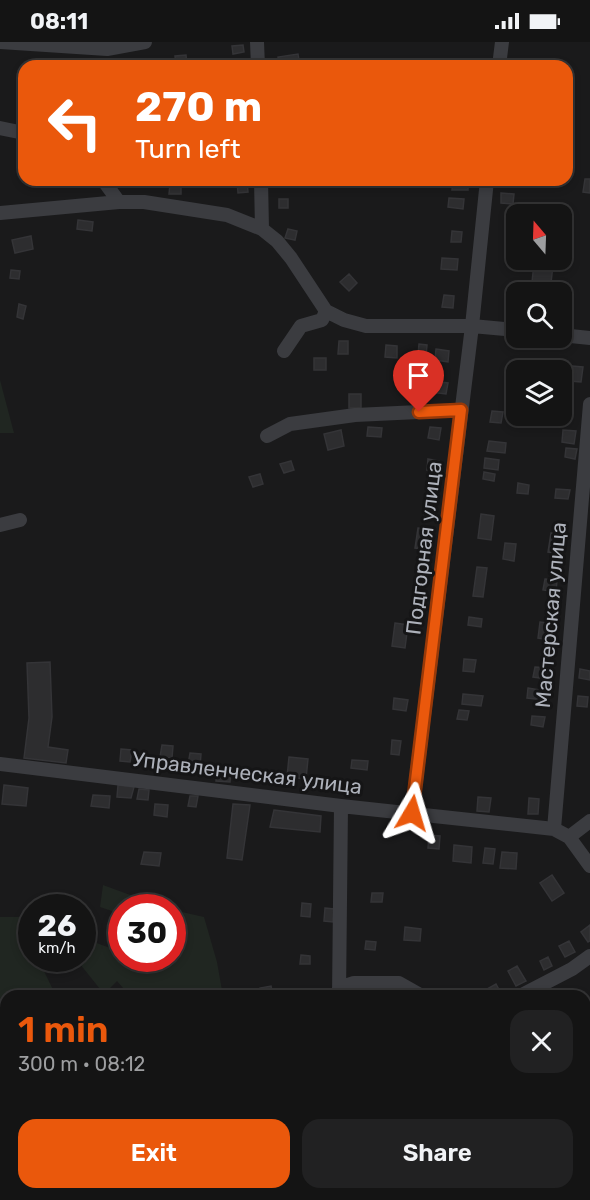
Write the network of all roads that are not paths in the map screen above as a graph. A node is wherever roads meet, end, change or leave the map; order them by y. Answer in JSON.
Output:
{"nodes":[{"id":1,"x":0,"y":42,"type":"edge"},
{"id":2,"x":145,"y":42,"type":"edge"},
{"id":3,"x":257,"y":42,"type":"edge"},
{"id":4,"x":502,"y":42,"type":"edge"},
{"id":5,"x":258,"y":60,"type":"edge"},
{"id":6,"x":500,"y":60,"type":"edge"},
{"id":7,"x":0,"y":128,"type":"edge"},
{"id":8,"x":18,"y":132,"type":"edge"},
{"id":9,"x":107,"y":186,"type":"edge"},
{"id":10,"x":261,"y":186,"type":"edge"},
{"id":11,"x":486,"y":186,"type":"edge"},
{"id":12,"x":119,"y":202,"type":"junction"},
{"id":13,"x":0,"y":213,"type":"edge"},
{"id":14,"x":262,"y":229,"type":"junction"},
{"id":15,"x":326,"y":311,"type":"junction"},
{"id":16,"x":472,"y":326,"type":"junction"},
{"id":17,"x":506,"y":329,"type":"edge"},
{"id":18,"x":572,"y":336,"type":"edge"},
{"id":19,"x":590,"y":338,"type":"edge"},
{"id":20,"x":284,"y":351,"type":"dead end"},
{"id":21,"x":590,"y":404,"type":"edge"},
{"id":22,"x":461,"y":410,"type":"junction"},
{"id":23,"x":267,"y":436,"type":"dead end"},
{"id":24,"x":20,"y":520,"type":"dead end"},
{"id":25,"x":0,"y":525,"type":"edge"},
{"id":26,"x":0,"y":764,"type":"edge"},
{"id":27,"x":340,"y":806,"type":"junction"},
{"id":28,"x":412,"y":813,"type":"junction"},
{"id":29,"x":590,"y":821,"type":"edge"},
{"id":30,"x":554,"y":830,"type":"junction"},
{"id":31,"x":569,"y":837,"type":"junction"},
{"id":32,"x":590,"y":866,"type":"edge"},
{"id":33,"x":590,"y":956,"type":"edge"},
{"id":34,"x":339,"y":990,"type":"edge"},
{"id":35,"x":342,"y":990,"type":"edge"},
{"id":36,"x":411,"y":990,"type":"edge"},
{"id":37,"x":532,"y":990,"type":"edge"}],
"edges":[{"from":1,"to":2,"type":"street"},
{"from":3,"to":5,"type":"street"},
{"from":4,"to":6,"type":"street"},
{"from":7,"to":8,"type":"street"},
{"from":9,"to":12,"type":"street"},
{"from":10,"to":14,"type":"street"},
{"from":11,"to":16,"type":"street","name":"Подгорная улица"},
{"from":12,"to":13,"type":"street"},
{"from":12,"to":14,"type":"street"},
{"from":14,"to":15,"type":"street"},
{"from":15,"to":16,"type":"street"},
{"from":15,"to":20,"type":"street"},
{"from":16,"to":17,"type":"street"},
{"from":16,"to":22,"type":"street","name":"Подгорная улица"},
{"from":18,"to":19,"type":"street"},
{"from":21,"to":30,"type":"street","name":"Мастерская улица"},
{"from":22,"to":23,"type":"street"},
{"from":22,"to":28,"type":"street","name":"Подгорная улица"},
{"from":24,"to":25,"type":"street"},
{"from":26,"to":27,"type":"street","name":"Управленческая улица"},
{"from":27,"to":28,"type":"street","name":"Управленческая улица"},
{"from":27,"to":34,"type":"street"},
{"from":28,"to":30,"type":"street","name":"Управленческая улица"},
{"from":29,"to":31,"type":"street"},
{"from":30,"to":31,"type":"street","name":"Управленческая улица"},
{"from":31,"to":32,"type":"street"},
{"from":33,"to":37,"type":"street"},
{"from":35,"to":36,"type":"street"}]}
